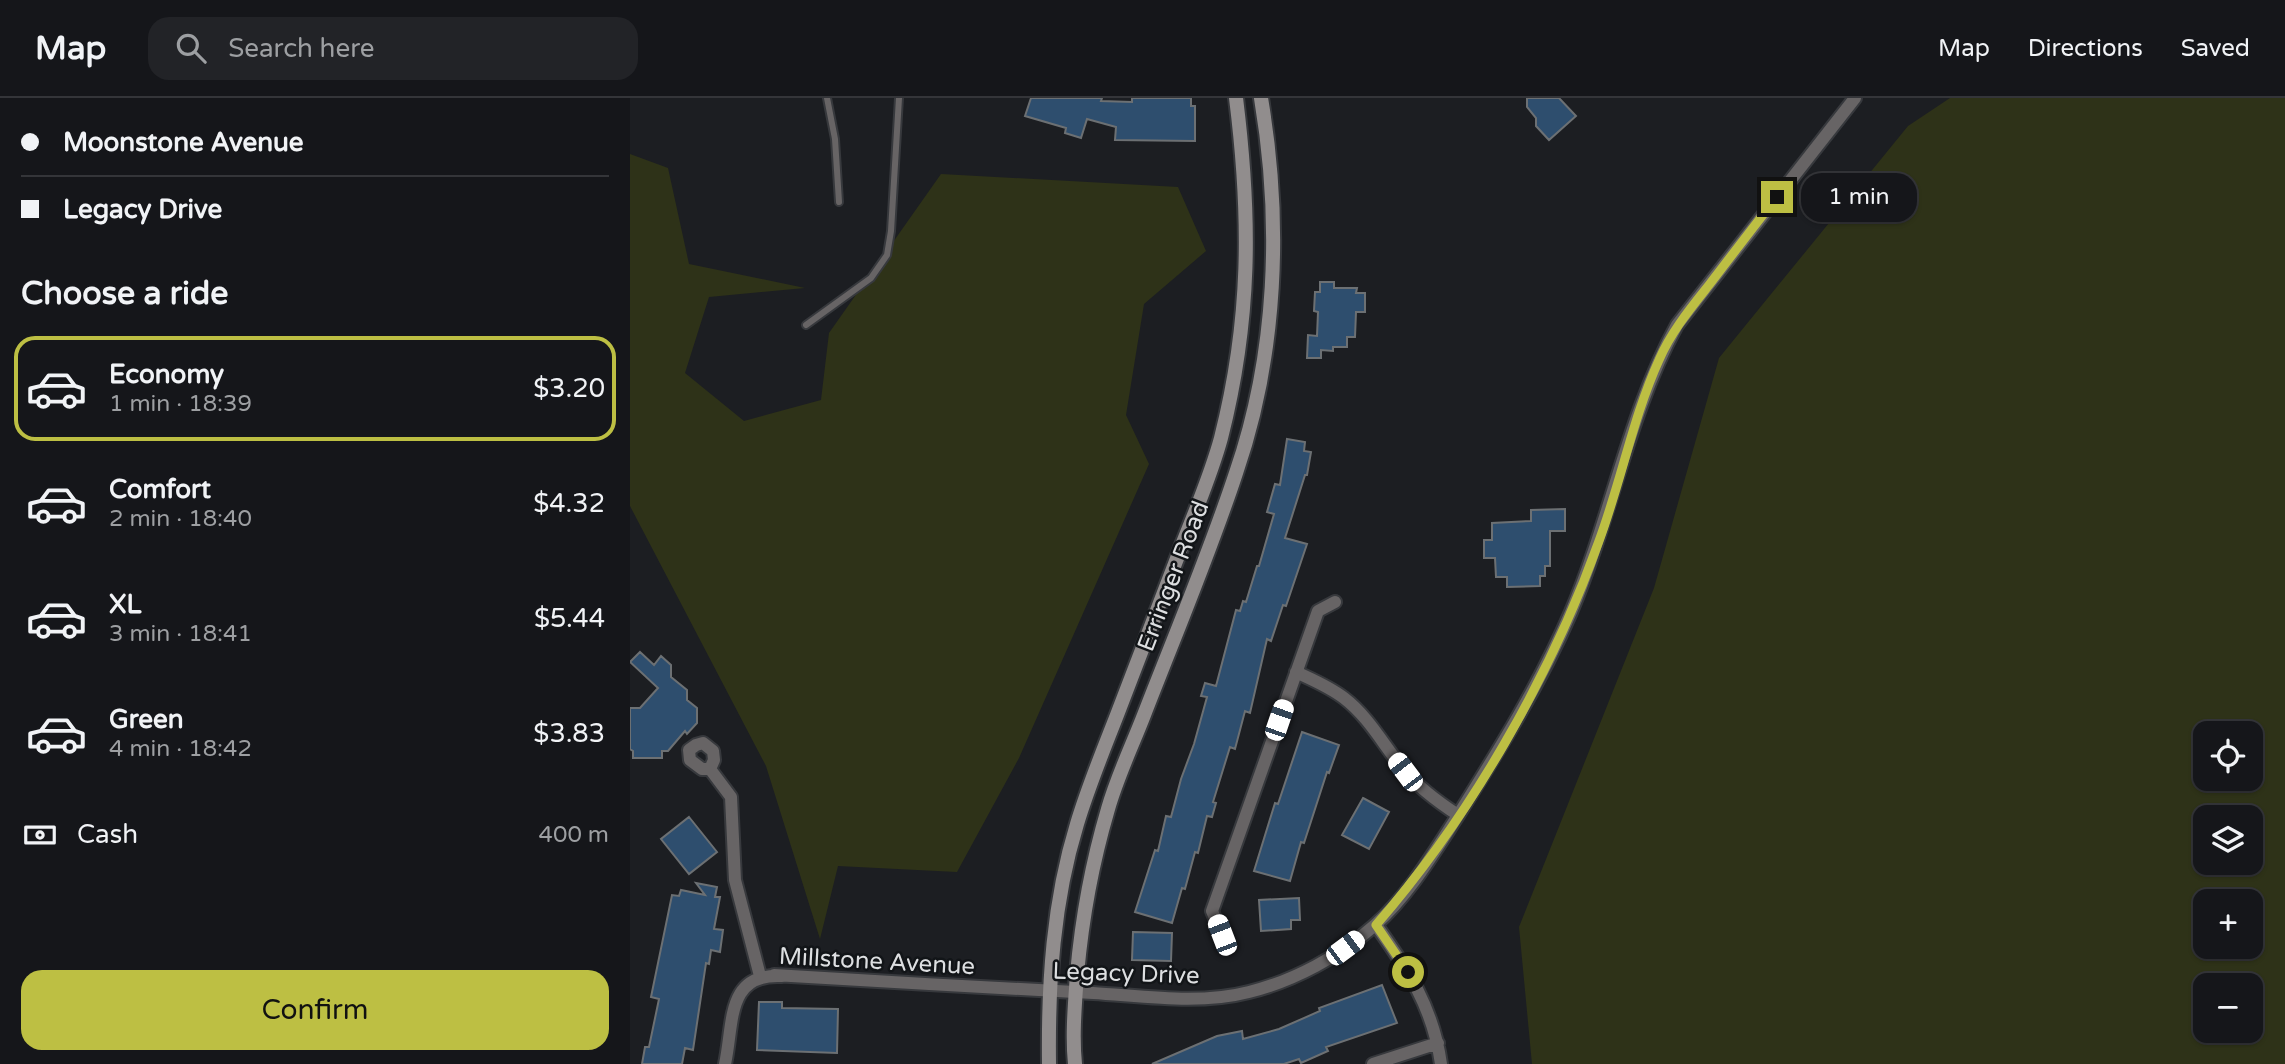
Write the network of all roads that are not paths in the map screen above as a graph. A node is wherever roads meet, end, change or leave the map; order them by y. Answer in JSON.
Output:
{"nodes":[{"id":1,"x":827,"y":98,"type":"edge"},
{"id":2,"x":899,"y":98,"type":"edge"},
{"id":3,"x":1236,"y":98,"type":"edge"},
{"id":4,"x":1261,"y":98,"type":"edge"},
{"id":5,"x":1855,"y":98,"type":"edge"},
{"id":6,"x":839,"y":202,"type":"dead end"},
{"id":7,"x":806,"y":325,"type":"dead end"},
{"id":8,"x":1335,"y":602,"type":"dead end"},
{"id":9,"x":1296,"y":673,"type":"junction"},
{"id":10,"x":710,"y":769,"type":"dead end"},
{"id":11,"x":1458,"y":816,"type":"junction"},
{"id":12,"x":1376,"y":925,"type":"junction"},
{"id":13,"x":1222,"y":935,"type":"dead end"},
{"id":14,"x":760,"y":976,"type":"junction"},
{"id":15,"x":1050,"y":991,"type":"junction"},
{"id":16,"x":1076,"y":992,"type":"junction"},
{"id":17,"x":1438,"y":1043,"type":"junction"},
{"id":18,"x":725,"y":1064,"type":"edge"},
{"id":19,"x":1049,"y":1064,"type":"edge"},
{"id":20,"x":1075,"y":1064,"type":"edge"},
{"id":21,"x":1373,"y":1064,"type":"edge"},
{"id":22,"x":1441,"y":1064,"type":"edge"}],
"edges":[{"from":1,"to":6,"type":"lane"},
{"from":2,"to":7,"type":"lane"},
{"from":3,"to":15,"type":"main road","name":"Erringer Road"},
{"from":4,"to":16,"type":"main road","name":"Erringer Road"},
{"from":5,"to":11,"type":"street","name":"Legacy Drive"},
{"from":8,"to":9,"type":"street"},
{"from":9,"to":11,"type":"street"},
{"from":9,"to":13,"type":"street"},
{"from":10,"to":14,"type":"street"},
{"from":11,"to":12,"type":"street","name":"Legacy Drive"},
{"from":12,"to":16,"type":"street","name":"Legacy Drive"},
{"from":12,"to":17,"type":"street"},
{"from":14,"to":15,"type":"street","name":"Millstone Avenue"},
{"from":14,"to":18,"type":"street","name":"Millstone Avenue"},
{"from":15,"to":16,"type":"street","name":"Legacy Drive"},
{"from":15,"to":19,"type":"main road","name":"Erringer Road"},
{"from":16,"to":20,"type":"main road","name":"Erringer Road"},
{"from":17,"to":21,"type":"street"},
{"from":17,"to":22,"type":"street"}]}
